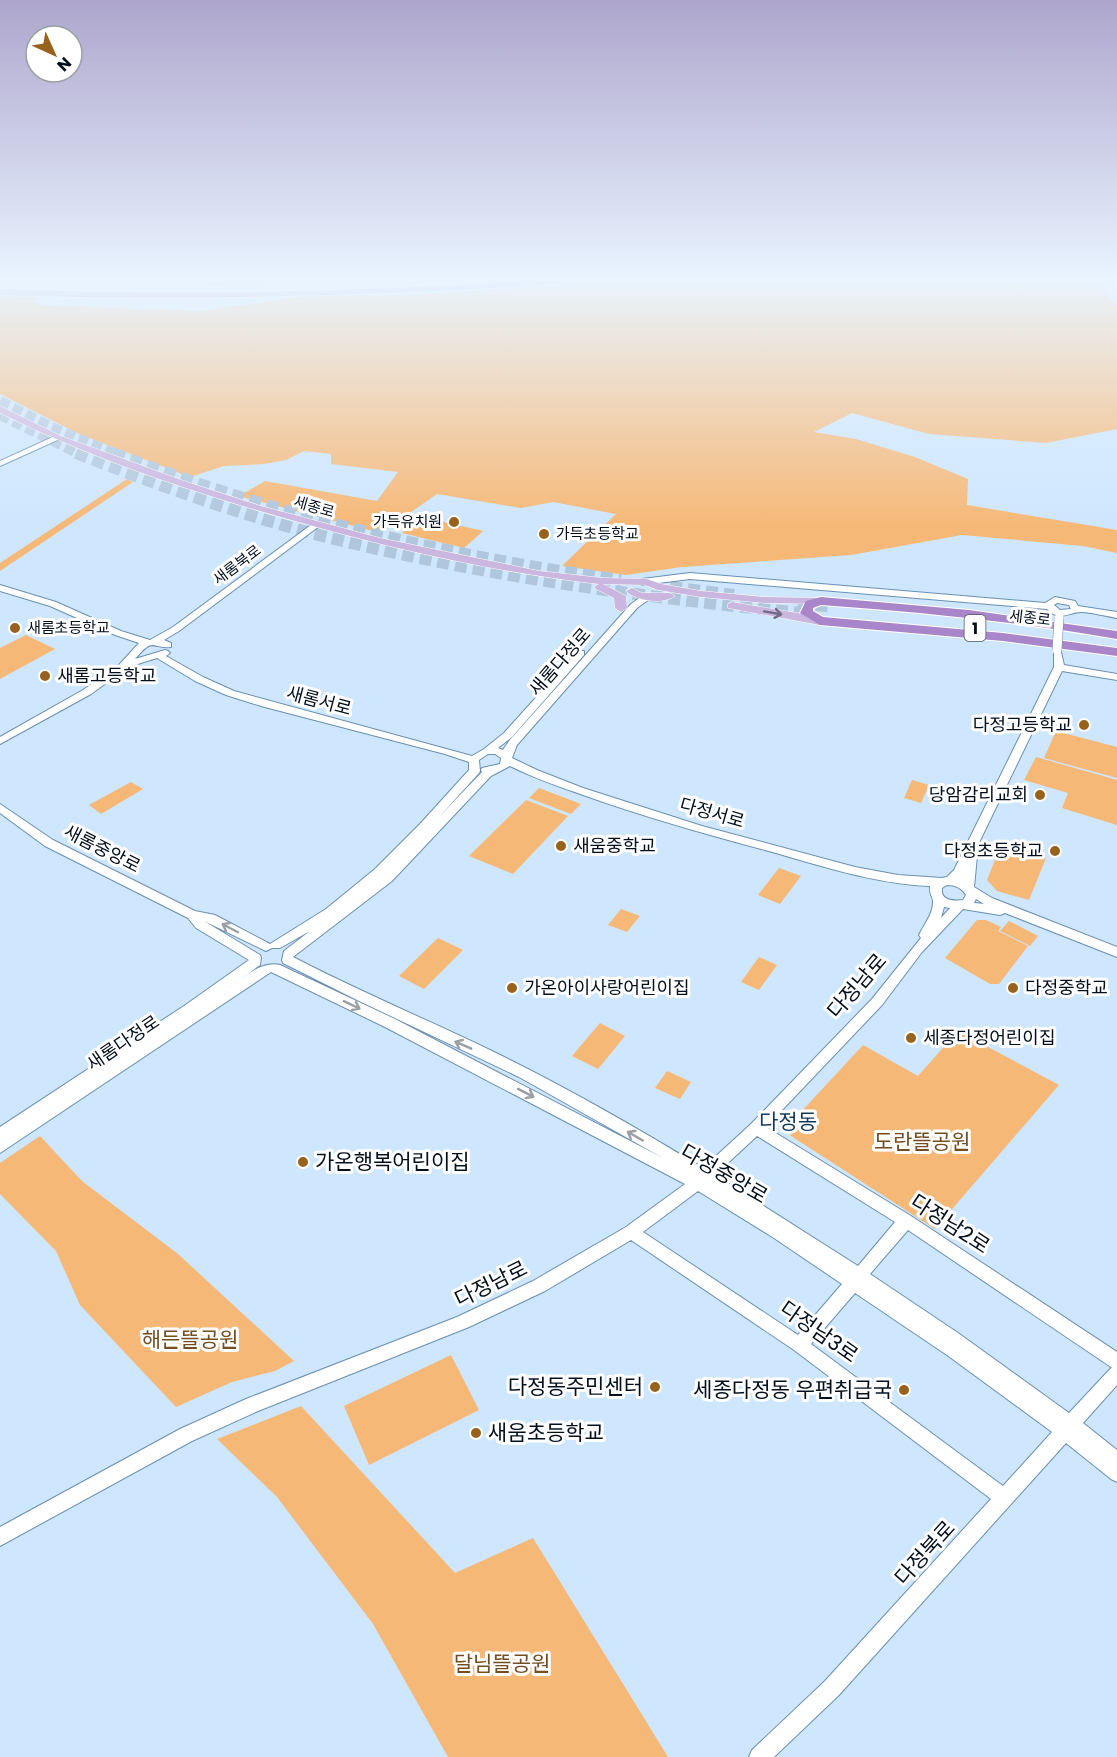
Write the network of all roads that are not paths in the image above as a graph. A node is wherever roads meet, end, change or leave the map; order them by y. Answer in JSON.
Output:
{"nodes":[{"id":1,"x":0,"y":409,"type":"edge"},
{"id":2,"x":0,"y":416,"type":"edge"},
{"id":3,"x":55,"y":439,"type":"junction"},
{"id":4,"x":0,"y":464,"type":"edge"},
{"id":5,"x":313,"y":526,"type":"junction"},
{"id":6,"x":695,"y":578,"type":"junction"},
{"id":7,"x":600,"y":587,"type":"junction"},
{"id":8,"x":635,"y":587,"type":"junction"},
{"id":9,"x":0,"y":588,"type":"edge"},
{"id":10,"x":654,"y":591,"type":"junction"},
{"id":11,"x":701,"y":594,"type":"junction"},
{"id":12,"x":1049,"y":606,"type":"junction"},
{"id":13,"x":621,"y":608,"type":"junction"},
{"id":14,"x":1076,"y":608,"type":"junction"},
{"id":15,"x":826,"y":611,"type":"junction"},
{"id":16,"x":1060,"y":615,"type":"junction"},
{"id":17,"x":1117,"y":615,"type":"edge"},
{"id":18,"x":176,"y":629,"type":"junction"},
{"id":19,"x":1117,"y":636,"type":"edge"},
{"id":20,"x":144,"y":645,"type":"junction"},
{"id":21,"x":1117,"y":650,"type":"edge"},
{"id":22,"x":165,"y":651,"type":"junction"},
{"id":23,"x":148,"y":658,"type":"junction"},
{"id":24,"x":1059,"y":666,"type":"junction"},
{"id":25,"x":122,"y":668,"type":"junction"},
{"id":26,"x":1117,"y":677,"type":"edge"},
{"id":27,"x":2,"y":738,"type":"edge"},
{"id":28,"x":480,"y":758,"type":"junction"},
{"id":29,"x":507,"y":759,"type":"junction"},
{"id":30,"x":496,"y":770,"type":"junction"},
{"id":31,"x":549,"y":779,"type":"junction"},
{"id":32,"x":0,"y":808,"type":"edge"},
{"id":33,"x":971,"y":847,"type":"junction"},
{"id":34,"x":868,"y":873,"type":"junction"},
{"id":35,"x":946,"y":881,"type":"junction"},
{"id":36,"x":969,"y":889,"type":"junction"},
{"id":37,"x":938,"y":898,"type":"junction"},
{"id":38,"x":961,"y":905,"type":"junction"},
{"id":39,"x":1022,"y":914,"type":"junction"},
{"id":40,"x":192,"y":915,"type":"junction"},
{"id":41,"x":271,"y":946,"type":"junction"},
{"id":42,"x":918,"y":950,"type":"junction"},
{"id":43,"x":1117,"y":952,"type":"edge"},
{"id":44,"x":288,"y":957,"type":"junction"},
{"id":45,"x":263,"y":964,"type":"junction"},
{"id":46,"x":756,"y":1128,"type":"junction"},
{"id":47,"x":0,"y":1136,"type":"edge"},
{"id":48,"x":0,"y":1147,"type":"edge"},
{"id":49,"x":701,"y":1179,"type":"junction"},
{"id":50,"x":906,"y":1221,"type":"junction"},
{"id":51,"x":631,"y":1233,"type":"junction"},
{"id":52,"x":857,"y":1279,"type":"junction"},
{"id":53,"x":800,"y":1345,"type":"junction"},
{"id":54,"x":1117,"y":1361,"type":"edge"},
{"id":55,"x":1117,"y":1373,"type":"edge"},
{"id":56,"x":1068,"y":1428,"type":"junction"},
{"id":57,"x":1117,"y":1461,"type":"edge"},
{"id":58,"x":1117,"y":1473,"type":"edge"},
{"id":59,"x":1005,"y":1498,"type":"junction"},
{"id":60,"x":0,"y":1537,"type":"edge"},
{"id":61,"x":759,"y":1757,"type":"edge"}],
"edges":[{"from":1,"to":3,"type":"main road","name":"세종로"},
{"from":2,"to":3,"type":"main road","name":"세종로"},
{"from":3,"to":4,"type":"street"},
{"from":3,"to":5,"type":"main road","name":"세종로"},
{"from":5,"to":7,"type":"main road","name":"세종로"},
{"from":5,"to":8,"type":"main road","name":"세종로"},
{"from":5,"to":18,"type":"street","name":"새롬북로"},
{"from":6,"to":8,"type":"street"},
{"from":6,"to":10,"type":"street"},
{"from":6,"to":11,"type":"street"},
{"from":6,"to":12,"type":"street"},
{"from":7,"to":8,"type":"main road","name":"세종로"},
{"from":7,"to":13,"type":"main road"},
{"from":8,"to":10,"type":"main road"},
{"from":8,"to":13,"type":"street","name":"새롬다정로"},
{"from":9,"to":20,"type":"street"},
{"from":10,"to":11,"type":"main road","name":"세종로"},
{"from":10,"to":15,"type":"main road","name":"세종로","one_way":true},
{"from":10,"to":29,"type":"street","name":"새롬다정로"},
{"from":11,"to":15,"type":"main road","name":"세종로"},
{"from":12,"to":14,"type":"street"},
{"from":12,"to":16,"type":"street"},
{"from":13,"to":28,"type":"street","name":"새롬다정로"},
{"from":14,"to":16,"type":"street"},
{"from":14,"to":17,"type":"street"},
{"from":15,"to":19,"type":"highway","name":"세종로","number":"1"},
{"from":15,"to":21,"type":"highway"},
{"from":16,"to":24,"type":"street","bridge":true},
{"from":18,"to":20,"type":"street","name":"새롬북로"},
{"from":18,"to":22,"type":"street","name":"새롬북로"},
{"from":20,"to":22,"type":"street","name":"새롬서로"},
{"from":20,"to":23,"type":"street"},
{"from":20,"to":25,"type":"street","name":"새롬북로"},
{"from":22,"to":23,"type":"street"},
{"from":22,"to":28,"type":"street","name":"새롬서로"},
{"from":23,"to":25,"type":"street"},
{"from":24,"to":26,"type":"street"},
{"from":24,"to":33,"type":"street"},
{"from":25,"to":27,"type":"street","name":"새롬북로"},
{"from":28,"to":29,"type":"street"},
{"from":28,"to":30,"type":"street"},
{"from":28,"to":41,"type":"street","name":"새롬다정로"},
{"from":29,"to":30,"type":"street","name":"새롬다정로"},
{"from":29,"to":31,"type":"street"},
{"from":30,"to":31,"type":"street"},
{"from":30,"to":44,"type":"street"},
{"from":31,"to":34,"type":"street","name":"다정서로"},
{"from":32,"to":40,"type":"street","name":"새롬중앙로"},
{"from":33,"to":35,"type":"street"},
{"from":33,"to":36,"type":"street"},
{"from":34,"to":35,"type":"street"},
{"from":34,"to":37,"type":"street"},
{"from":35,"to":36,"type":"street"},
{"from":35,"to":37,"type":"street"},
{"from":36,"to":38,"type":"street"},
{"from":36,"to":39,"type":"street"},
{"from":37,"to":38,"type":"street"},
{"from":37,"to":42,"type":"street"},
{"from":38,"to":39,"type":"street"},
{"from":38,"to":42,"type":"street"},
{"from":39,"to":43,"type":"street"},
{"from":41,"to":40,"type":"street","name":"새롬중앙로","one_way":true},
{"from":40,"to":45,"type":"street","name":"새롬중앙로"},
{"from":41,"to":44,"type":"street","name":"다정중앙로"},
{"from":41,"to":45,"type":"street","name":"새롬다정로"},
{"from":42,"to":46,"type":"street","name":"다정남로"},
{"from":44,"to":45,"type":"street"},
{"from":49,"to":44,"type":"street","name":"다정중앙로","one_way":true},
{"from":45,"to":47,"type":"street","name":"새롬다정로"},
{"from":45,"to":48,"type":"street","name":"새롬다정로"},
{"from":45,"to":49,"type":"street","name":"다정중앙로","one_way":true},
{"from":46,"to":49,"type":"street","name":"다정남로"},
{"from":46,"to":50,"type":"street","name":"다정남2로"},
{"from":49,"to":51,"type":"street","name":"다정남로"},
{"from":49,"to":52,"type":"street","name":"다정중앙로"},
{"from":50,"to":52,"type":"street"},
{"from":50,"to":54,"type":"street","name":"다정남2로"},
{"from":51,"to":53,"type":"street","name":"다정남3로"},
{"from":51,"to":60,"type":"street","name":"다정남로"},
{"from":52,"to":53,"type":"street"},
{"from":52,"to":56,"type":"street","name":"다정중앙로"},
{"from":53,"to":59,"type":"street","name":"다정남3로"},
{"from":55,"to":56,"type":"street","name":"다정북로"},
{"from":56,"to":57,"type":"street","name":"다정중앙로"},
{"from":56,"to":58,"type":"street","name":"다정중앙로"},
{"from":56,"to":59,"type":"street","name":"다정북로"},
{"from":59,"to":61,"type":"street","name":"다정북로"}]}
